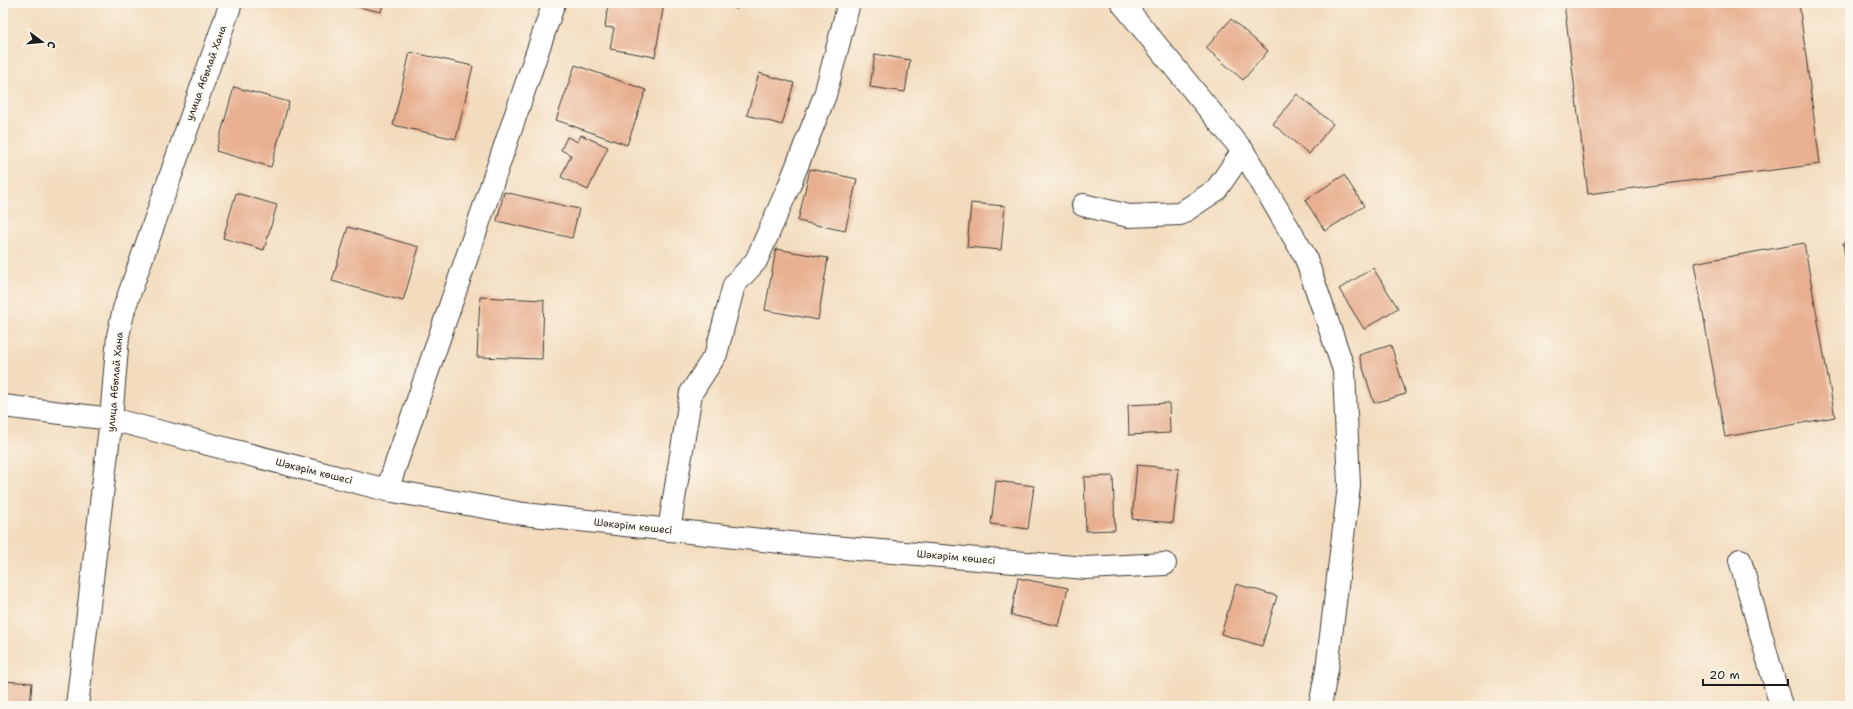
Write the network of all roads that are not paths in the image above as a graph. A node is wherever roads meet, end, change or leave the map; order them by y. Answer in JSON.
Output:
{"nodes":[{"id":1,"x":231,"y":3,"type":"edge"},
{"id":2,"x":554,"y":3,"type":"edge"},
{"id":3,"x":849,"y":3,"type":"edge"},
{"id":4,"x":1122,"y":3,"type":"edge"},
{"id":5,"x":1243,"y":151,"type":"junction"},
{"id":6,"x":1083,"y":205,"type":"dead end"},
{"id":7,"x":3,"y":406,"type":"edge"},
{"id":8,"x":112,"y":419,"type":"junction"},
{"id":9,"x":387,"y":490,"type":"junction"},
{"id":10,"x":669,"y":530,"type":"junction"},
{"id":11,"x":1740,"y":560,"type":"dead end"},
{"id":12,"x":1165,"y":564,"type":"dead end"},
{"id":13,"x":77,"y":706,"type":"edge"},
{"id":14,"x":1320,"y":706,"type":"edge"},
{"id":15,"x":1781,"y":706,"type":"edge"}],
"edges":[{"from":1,"to":8,"type":"street","name":"улица Абылай Хана"},
{"from":2,"to":9,"type":"street"},
{"from":3,"to":10,"type":"street"},
{"from":4,"to":5,"type":"street"},
{"from":5,"to":6,"type":"street"},
{"from":5,"to":14,"type":"street"},
{"from":7,"to":8,"type":"street","name":"Шәкәрім көшесі"},
{"from":8,"to":9,"type":"street","name":"Шәкәрім көшесі"},
{"from":8,"to":13,"type":"street","name":"улица Абылай Хана"},
{"from":9,"to":10,"type":"street","name":"Шәкәрім көшесі"},
{"from":10,"to":12,"type":"street","name":"Шәкәрім көшесі"},
{"from":11,"to":15,"type":"street"}]}
